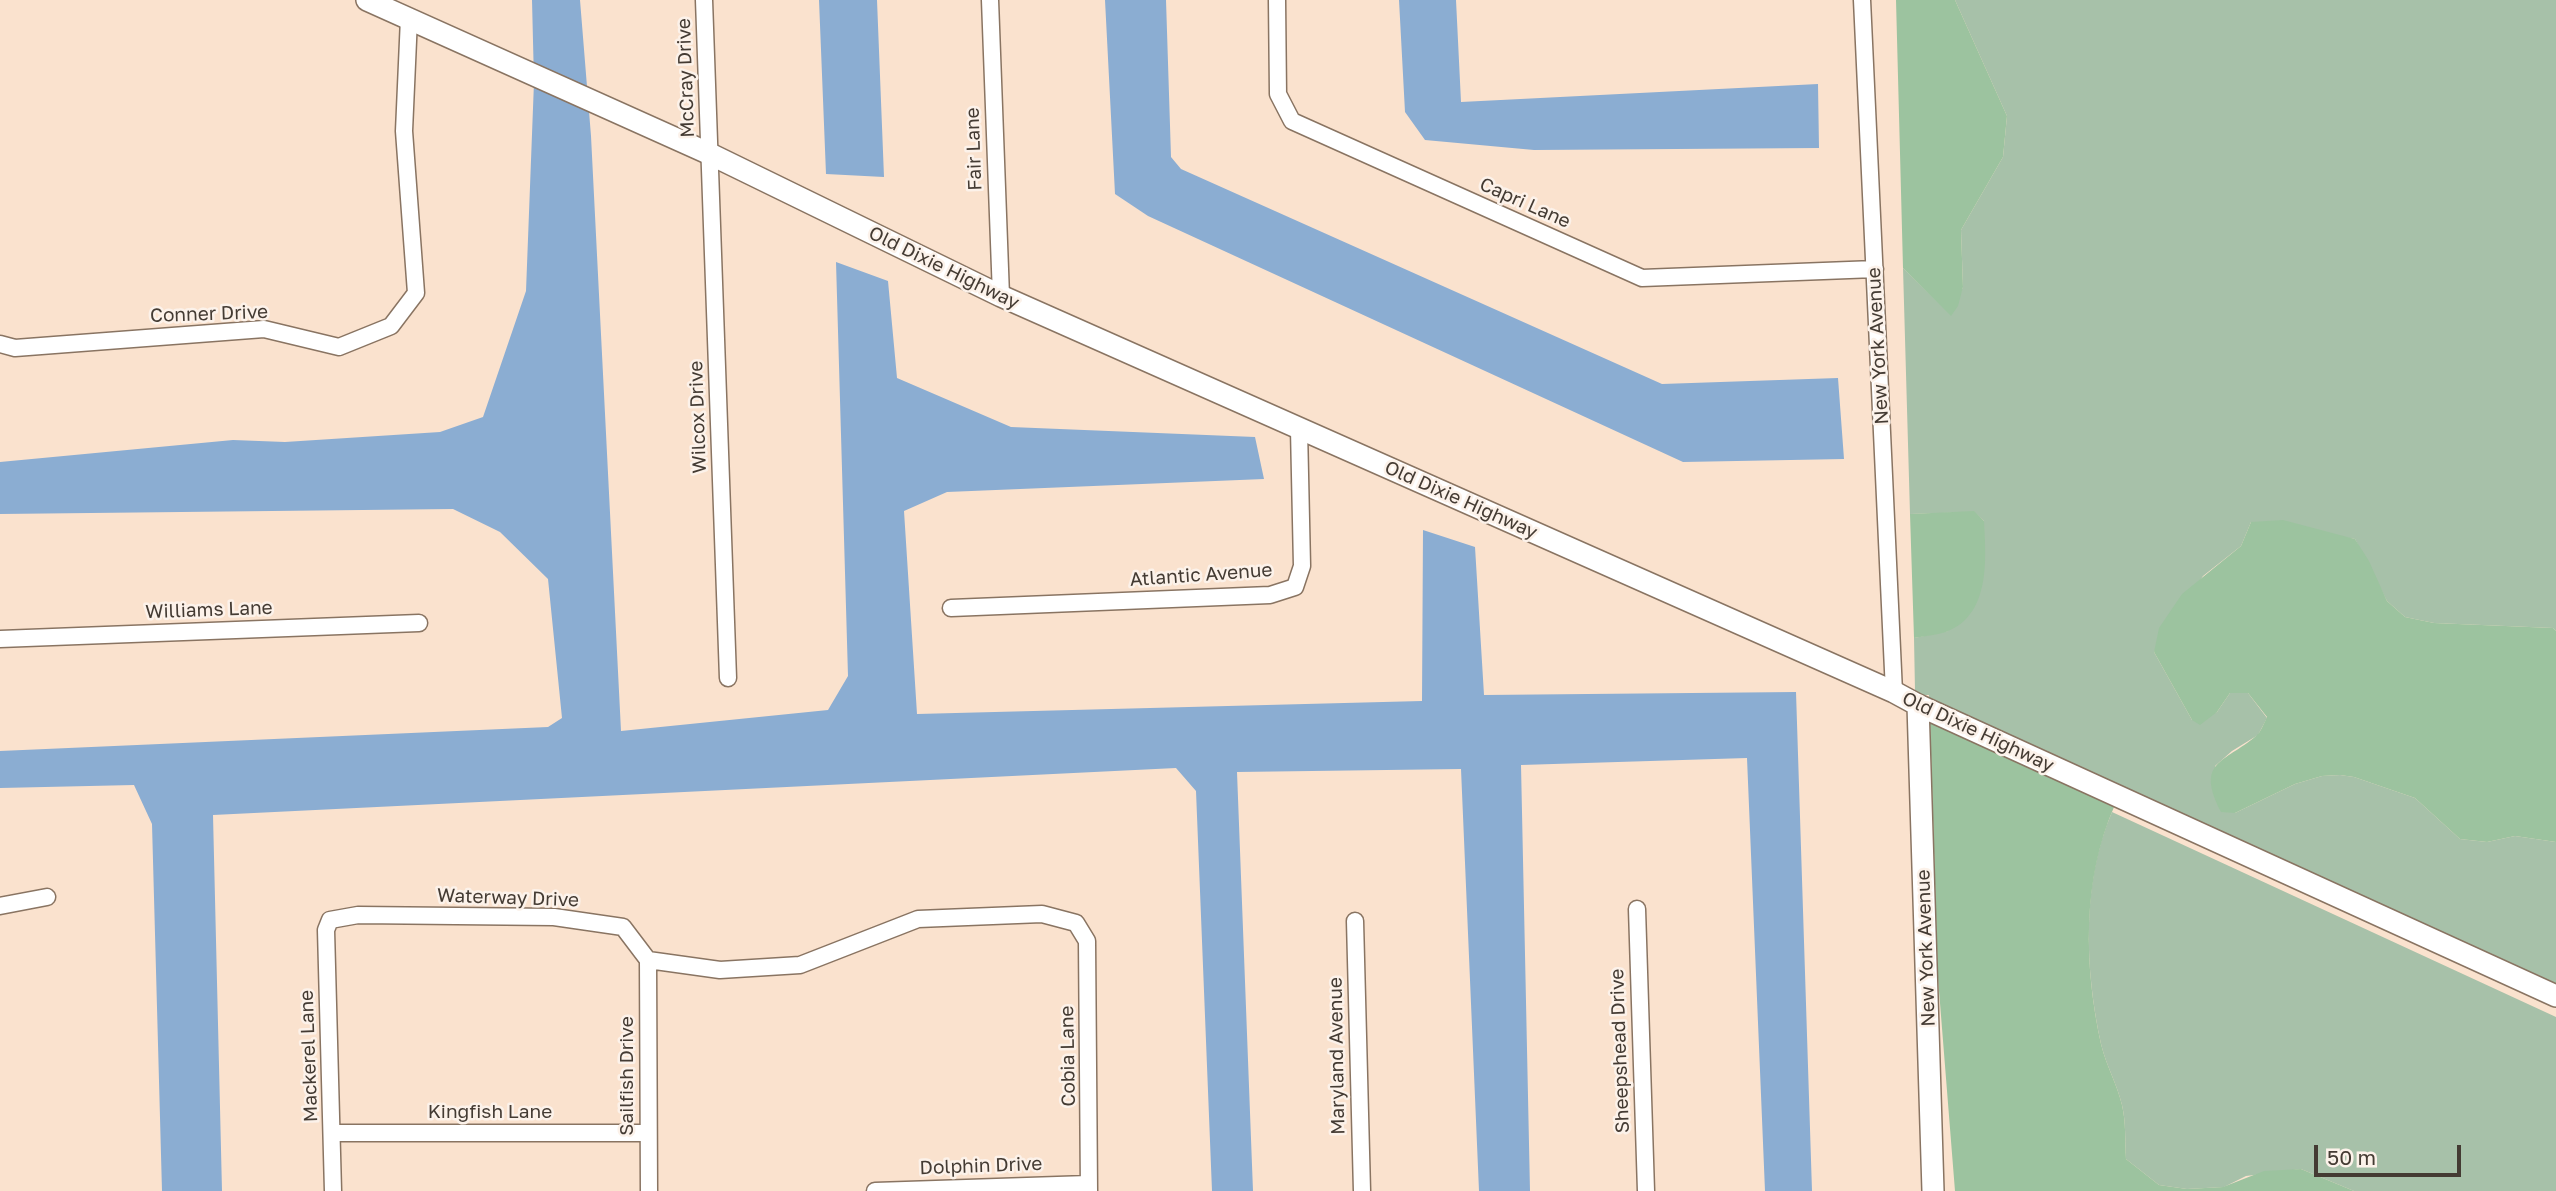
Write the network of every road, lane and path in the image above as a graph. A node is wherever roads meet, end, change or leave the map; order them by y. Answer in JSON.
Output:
{"nodes":[{"id":1,"x":368,"y":0,"type":"edge"},
{"id":2,"x":704,"y":0,"type":"edge"},
{"id":3,"x":990,"y":0,"type":"edge"},
{"id":4,"x":1277,"y":0,"type":"edge"},
{"id":5,"x":1862,"y":0,"type":"edge"},
{"id":6,"x":409,"y":19,"type":"junction"},
{"id":7,"x":710,"y":154,"type":"junction"},
{"id":8,"x":1875,"y":269,"type":"junction"},
{"id":9,"x":1001,"y":296,"type":"junction"},
{"id":10,"x":0,"y":344,"type":"edge"},
{"id":11,"x":1299,"y":429,"type":"junction"},
{"id":12,"x":951,"y":608,"type":"dead end"},
{"id":13,"x":419,"y":623,"type":"dead end"},
{"id":14,"x":0,"y":639,"type":"edge"},
{"id":15,"x":728,"y":678,"type":"dead end"},
{"id":16,"x":1894,"y":692,"type":"junction"},
{"id":17,"x":1918,"y":705,"type":"junction"},
{"id":18,"x":47,"y":897,"type":"dead end"},
{"id":19,"x":0,"y":906,"type":"edge"},
{"id":20,"x":1637,"y":909,"type":"dead end"},
{"id":21,"x":330,"y":920,"type":"joint"},
{"id":22,"x":1355,"y":920,"type":"dead end"},
{"id":23,"x":648,"y":960,"type":"junction"},
{"id":24,"x":2556,"y":996,"type":"edge"},
{"id":25,"x":332,"y":1133,"type":"junction"},
{"id":26,"x":648,"y":1133,"type":"junction"},
{"id":27,"x":1089,"y":1187,"type":"edge"},
{"id":28,"x":333,"y":1191,"type":"edge"},
{"id":29,"x":649,"y":1191,"type":"edge"},
{"id":30,"x":875,"y":1191,"type":"edge"},
{"id":31,"x":1362,"y":1191,"type":"edge"},
{"id":32,"x":1646,"y":1191,"type":"edge"},
{"id":33,"x":1933,"y":1191,"type":"edge"}],
"edges":[{"from":1,"to":6,"type":"street","name":"Old Dixie Highway"},
{"from":2,"to":7,"type":"street","name":"McCray Drive"},
{"from":3,"to":9,"type":"street","name":"Fair Lane"},
{"from":4,"to":8,"type":"street","name":"Capri Lane"},
{"from":5,"to":8,"type":"street","name":"New York Avenue"},
{"from":6,"to":7,"type":"street","name":"Old Dixie Highway"},
{"from":6,"to":10,"type":"street","name":"Conner Drive"},
{"from":7,"to":9,"type":"street","name":"Old Dixie Highway"},
{"from":7,"to":15,"type":"street","name":"Wilcox Drive"},
{"from":8,"to":16,"type":"street","name":"New York Avenue"},
{"from":9,"to":11,"type":"street","name":"Old Dixie Highway"},
{"from":11,"to":12,"type":"street","name":"Atlantic Avenue"},
{"from":11,"to":16,"type":"street","name":"Old Dixie Highway"},
{"from":13,"to":14,"type":"street","name":"Williams Lane"},
{"from":16,"to":17,"type":"street","name":"Old Dixie Highway"},
{"from":17,"to":24,"type":"street","name":"Old Dixie Highway"},
{"from":17,"to":33,"type":"street","name":"New York Avenue"},
{"from":18,"to":19,"type":"street"},
{"from":20,"to":32,"type":"street","name":"Sheepshead Drive"},
{"from":21,"to":23,"type":"street","name":"Waterway Drive"},
{"from":21,"to":25,"type":"street","name":"Mackerel Lane"},
{"from":22,"to":31,"type":"street","name":"Maryland Avenue"},
{"from":23,"to":26,"type":"street","name":"Sailfish Drive"},
{"from":23,"to":27,"type":"street","name":"Cobia Lane"},
{"from":25,"to":26,"type":"street","name":"Kingfish Lane"},
{"from":25,"to":28,"type":"street","name":"Mackerel Lane"},
{"from":26,"to":29,"type":"street","name":"Sailfish Drive"},
{"from":27,"to":30,"type":"street","name":"Dolphin Drive"}]}
